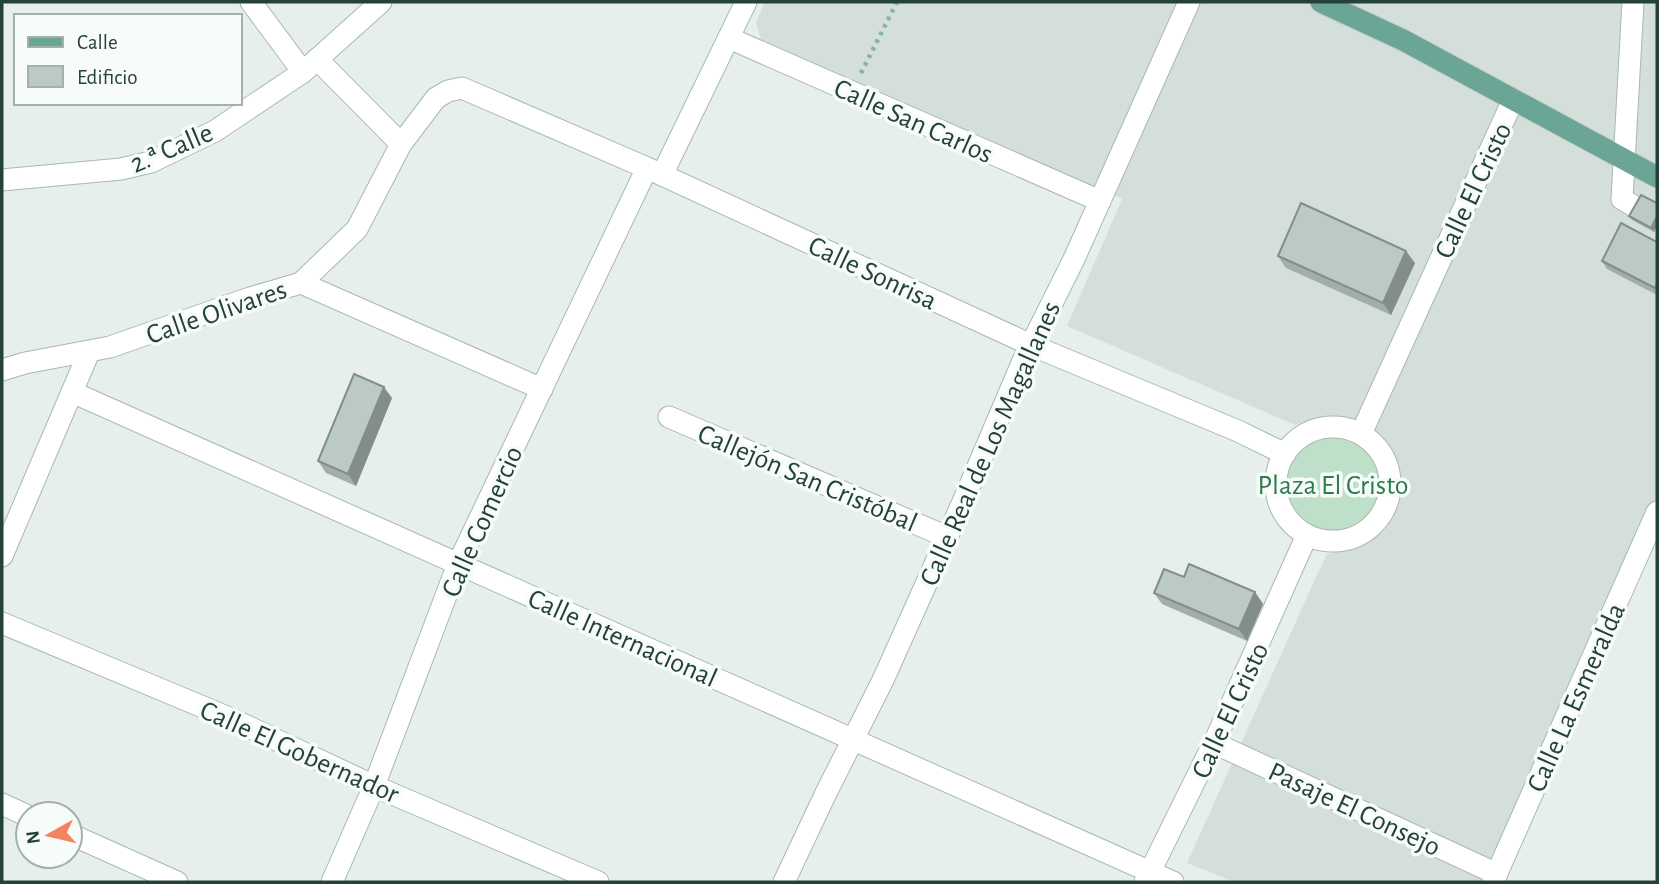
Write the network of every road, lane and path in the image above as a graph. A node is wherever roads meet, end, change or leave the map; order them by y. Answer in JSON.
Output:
{"nodes":[{"id":1,"x":251,"y":2,"type":"edge"},
{"id":2,"x":381,"y":2,"type":"edge"},
{"id":3,"x":746,"y":2,"type":"edge"},
{"id":4,"x":897,"y":2,"type":"edge"},
{"id":5,"x":1189,"y":2,"type":"edge"},
{"id":6,"x":1321,"y":2,"type":"edge"},
{"id":7,"x":1633,"y":2,"type":"edge"},
{"id":8,"x":729,"y":38,"type":"junction"},
{"id":9,"x":310,"y":66,"type":"junction"},
{"id":10,"x":462,"y":88,"type":"joint"},
{"id":11,"x":851,"y":92,"type":"junction"},
{"id":12,"x":1513,"y":100,"type":"junction"},
{"id":13,"x":401,"y":144,"type":"junction"},
{"id":14,"x":1623,"y":158,"type":"junction"},
{"id":15,"x":655,"y":171,"type":"junction"},
{"id":16,"x":1657,"y":177,"type":"edge"},
{"id":17,"x":2,"y":180,"type":"edge"},
{"id":18,"x":1100,"y":201,"type":"junction"},
{"id":19,"x":1657,"y":220,"type":"edge"},
{"id":20,"x":302,"y":283,"type":"junction"},
{"id":21,"x":1031,"y":345,"type":"junction"},
{"id":22,"x":89,"y":352,"type":"junction"},
{"id":23,"x":2,"y":370,"type":"edge"},
{"id":24,"x":542,"y":389,"type":"junction"},
{"id":25,"x":72,"y":392,"type":"junction"},
{"id":26,"x":669,"y":417,"type":"dead end"},
{"id":27,"x":1361,"y":434,"type":"junction"},
{"id":28,"x":1284,"y":454,"type":"junction"},
{"id":29,"x":1657,"y":512,"type":"edge"},
{"id":30,"x":1307,"y":535,"type":"junction"},
{"id":31,"x":947,"y":537,"type":"junction"},
{"id":32,"x":2,"y":556,"type":"edge"},
{"id":33,"x":458,"y":564,"type":"junction"},
{"id":34,"x":2,"y":623,"type":"edge"},
{"id":35,"x":852,"y":741,"type":"junction"},
{"id":36,"x":1214,"y":743,"type":"junction"},
{"id":37,"x":374,"y":786,"type":"junction"},
{"id":38,"x":84,"y":840,"type":"edge"},
{"id":39,"x":1147,"y":877,"type":"edge"},
{"id":40,"x":1495,"y":878,"type":"edge"},
{"id":41,"x":177,"y":882,"type":"edge"},
{"id":42,"x":332,"y":882,"type":"edge"},
{"id":43,"x":598,"y":882,"type":"edge"},
{"id":44,"x":785,"y":882,"type":"edge"},
{"id":45,"x":1173,"y":882,"type":"edge"}],
"edges":[{"from":1,"to":9,"type":"street"},
{"from":2,"to":9,"type":"street","name":"2.ª Calle"},
{"from":3,"to":8,"type":"street","name":"Calle Comercio"},
{"from":4,"to":11,"type":"path"},
{"from":5,"to":18,"type":"street","name":"Calle Real de Los Magallanes"},
{"from":6,"to":12,"type":"main road"},
{"from":7,"to":14,"type":"street"},
{"from":8,"to":11,"type":"street","name":"Calle San Carlos"},
{"from":8,"to":15,"type":"street","name":"Calle Comercio"},
{"from":9,"to":13,"type":"street"},
{"from":9,"to":17,"type":"street","name":"2.ª Calle"},
{"from":10,"to":13,"type":"street","name":"Calle Olivares"},
{"from":10,"to":15,"type":"street","name":"Calle Sonrisa"},
{"from":11,"to":18,"type":"street","name":"Calle San Carlos"},
{"from":12,"to":14,"type":"main road"},
{"from":12,"to":27,"type":"street","name":"Calle El Cristo"},
{"from":13,"to":20,"type":"street","name":"Calle Olivares"},
{"from":14,"to":16,"type":"main road"},
{"from":14,"to":19,"type":"street"},
{"from":15,"to":21,"type":"street","name":"Calle Sonrisa"},
{"from":15,"to":24,"type":"street","name":"Calle Comercio"},
{"from":18,"to":21,"type":"street","name":"Calle Real de Los Magallanes"},
{"from":20,"to":22,"type":"street","name":"Calle Olivares"},
{"from":20,"to":24,"type":"street"},
{"from":21,"to":28,"type":"street","name":"Calle Sonrisa"},
{"from":21,"to":31,"type":"street","name":"Calle Real de Los Magallanes"},
{"from":22,"to":23,"type":"street","name":"Calle Olivares"},
{"from":22,"to":25,"type":"street"},
{"from":24,"to":33,"type":"street","name":"Calle Comercio"},
{"from":25,"to":32,"type":"street"},
{"from":25,"to":33,"type":"street","name":"Calle Internacional"},
{"from":26,"to":31,"type":"street","name":"Callejón San Cristóbal"},
{"from":27,"to":28,"type":"street"},
{"from":27,"to":30,"type":"street"},
{"from":28,"to":30,"type":"street"},
{"from":29,"to":40,"type":"street","name":"Calle La Esmeralda"},
{"from":30,"to":36,"type":"street","name":"Calle El Cristo"},
{"from":31,"to":35,"type":"street","name":"Calle Real de Los Magallanes"},
{"from":33,"to":35,"type":"street","name":"Calle Internacional"},
{"from":33,"to":37,"type":"street","name":"Calle Comercio"},
{"from":34,"to":37,"type":"street","name":"Calle El Gobernador"},
{"from":35,"to":39,"type":"street","name":"Calle Internacional"},
{"from":35,"to":44,"type":"street","name":"Calle Real de Los Magallanes"},
{"from":36,"to":39,"type":"street","name":"Calle El Cristo"},
{"from":36,"to":40,"type":"street","name":"Pasaje El Consejo"},
{"from":37,"to":42,"type":"street","name":"Calle Comercio"},
{"from":37,"to":43,"type":"street","name":"Calle El Gobernador"},
{"from":38,"to":41,"type":"street"},
{"from":39,"to":45,"type":"street","name":"Calle Internacional"}]}
